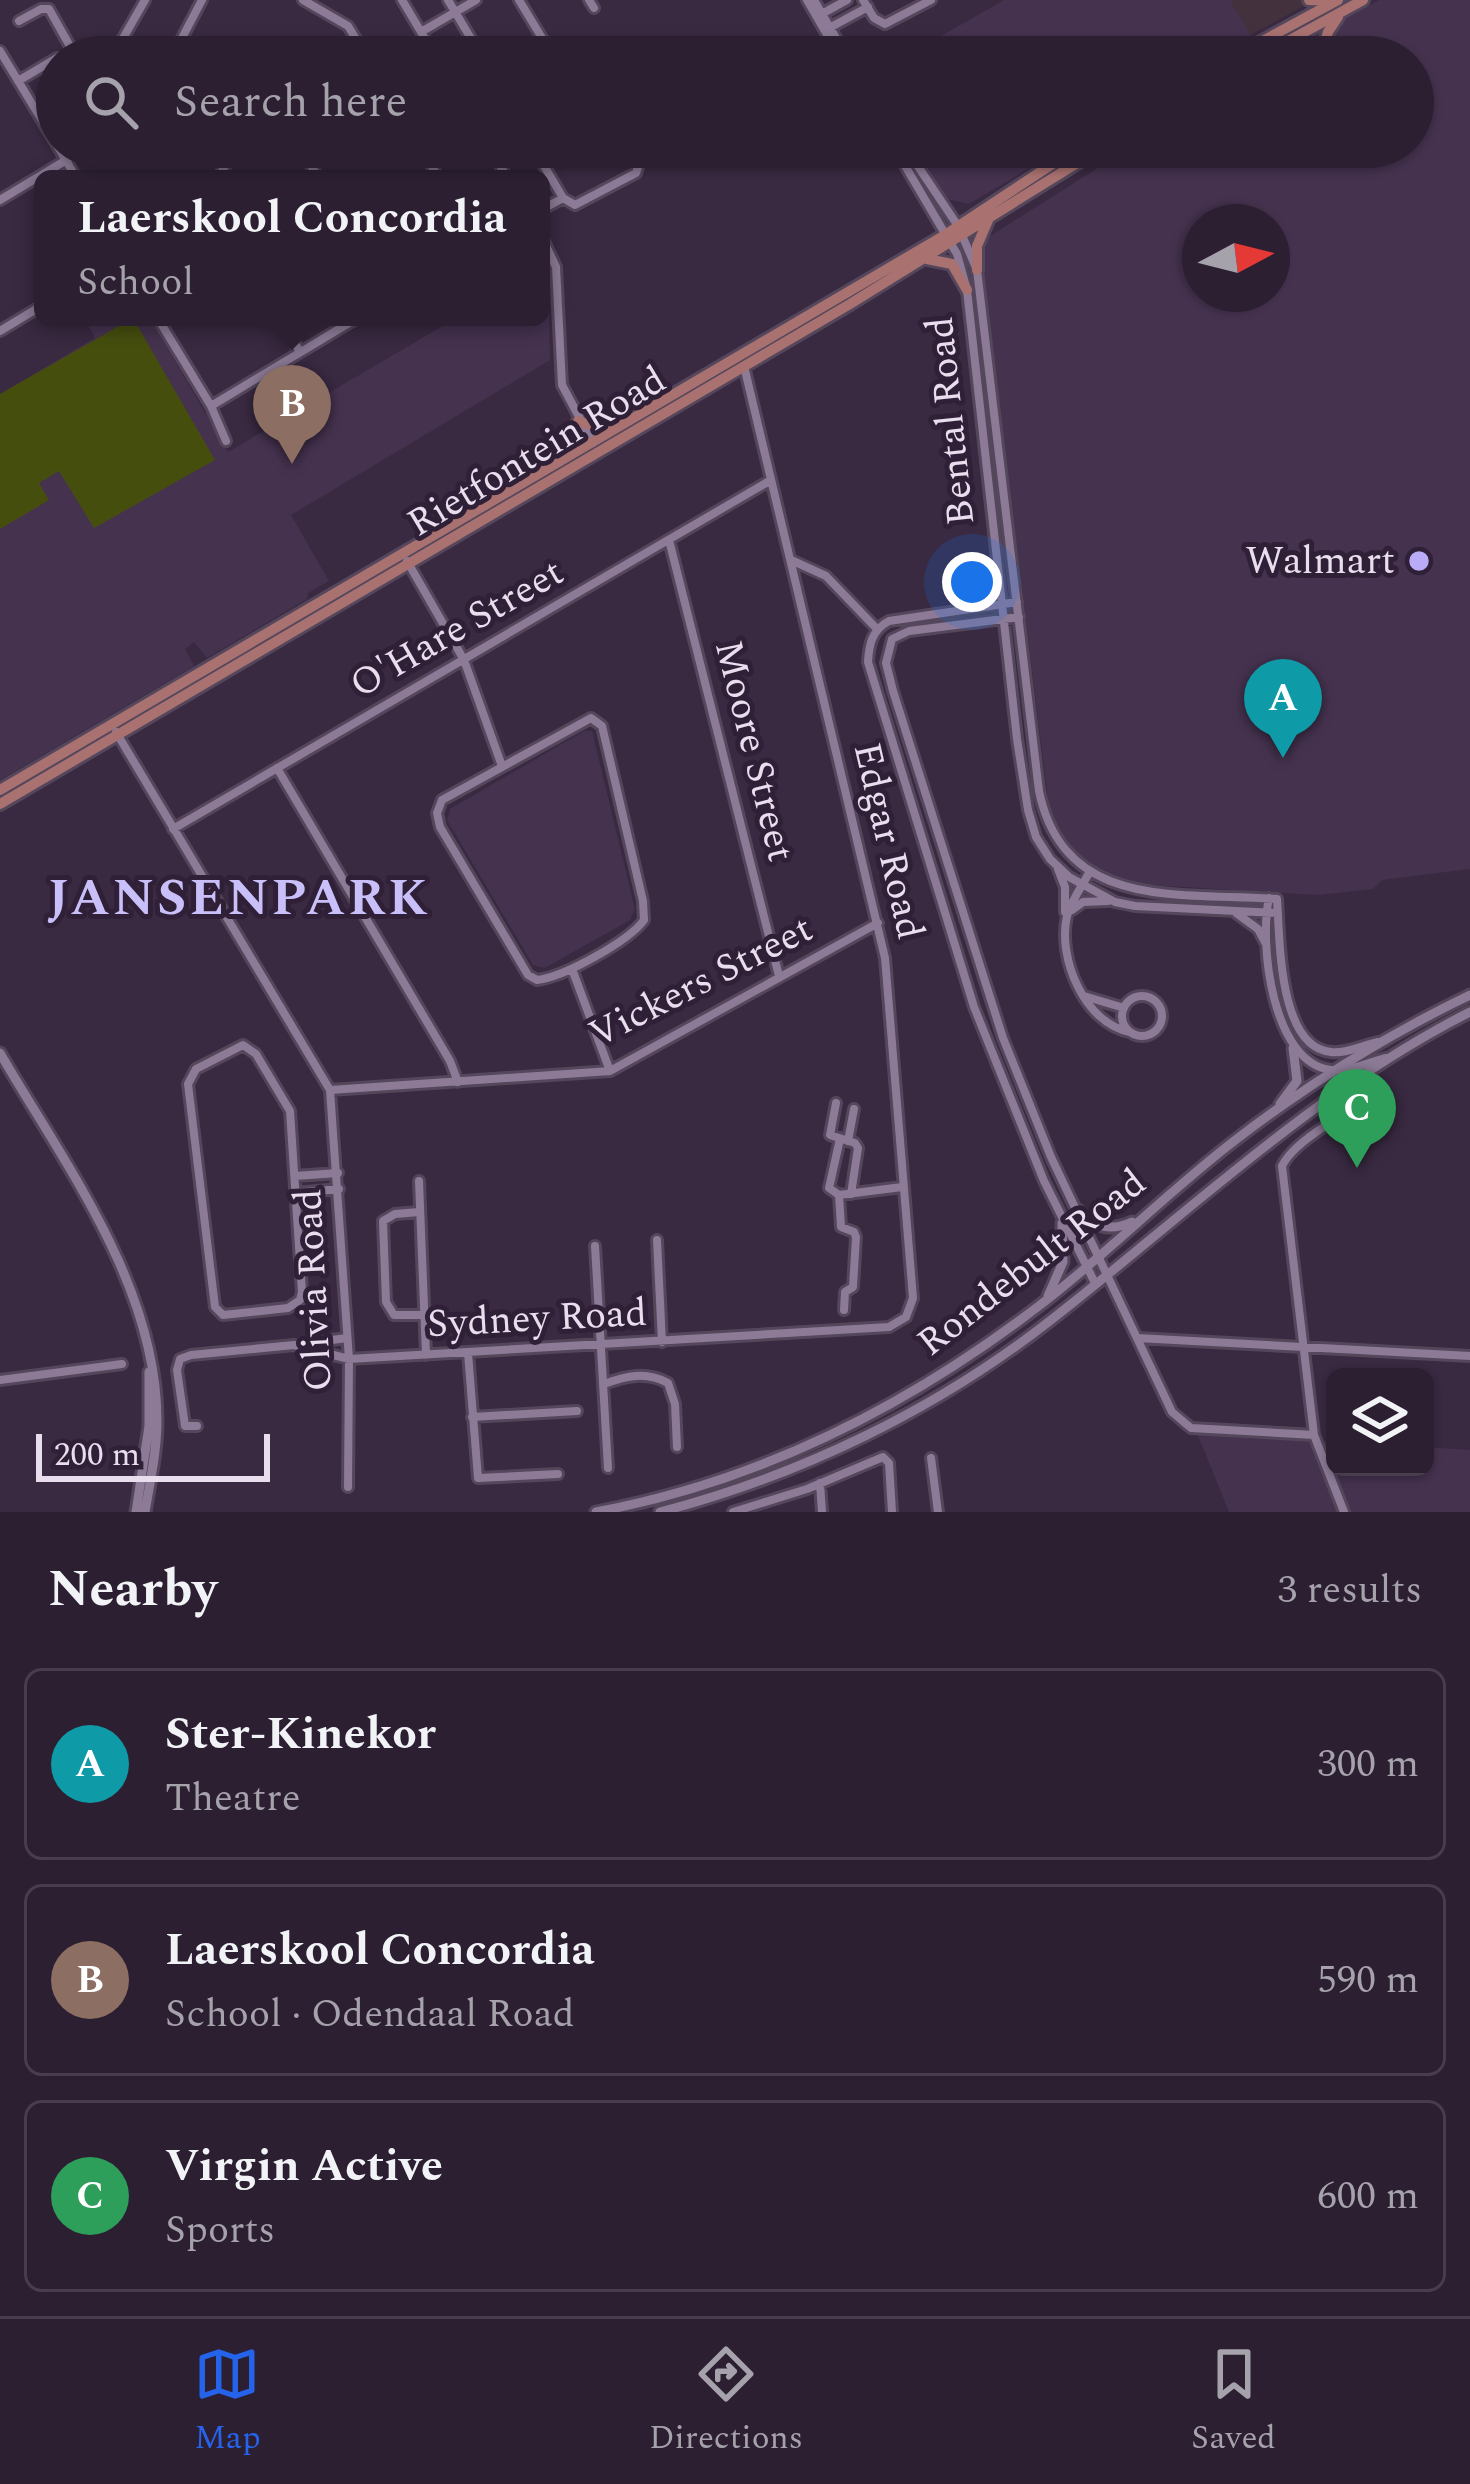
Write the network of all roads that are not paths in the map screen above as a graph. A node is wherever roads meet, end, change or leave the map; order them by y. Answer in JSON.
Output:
{"nodes":[{"id":1,"x":145,"y":0,"type":"edge"},
{"id":2,"x":202,"y":0,"type":"edge"},
{"id":3,"x":303,"y":0,"type":"edge"},
{"id":4,"x":402,"y":0,"type":"edge"},
{"id":5,"x":448,"y":0,"type":"edge"},
{"id":6,"x":476,"y":0,"type":"edge"},
{"id":7,"x":519,"y":0,"type":"edge"},
{"id":8,"x":811,"y":0,"type":"edge"},
{"id":9,"x":847,"y":0,"type":"edge"},
{"id":10,"x":931,"y":0,"type":"edge"},
{"id":11,"x":1309,"y":0,"type":"edge"},
{"id":12,"x":1363,"y":0,"type":"edge"},
{"id":13,"x":315,"y":3,"type":"edge"},
{"id":14,"x":866,"y":3,"type":"edge"},
{"id":15,"x":1339,"y":3,"type":"edge"},
{"id":16,"x":455,"y":12,"type":"junction"},
{"id":17,"x":820,"y":15,"type":"junction"},
{"id":18,"x":19,"y":21,"type":"dead end"},
{"id":19,"x":828,"y":29,"type":"junction"},
{"id":20,"x":421,"y":32,"type":"junction"},
{"id":21,"x":64,"y":36,"type":"edge"},
{"id":22,"x":124,"y":36,"type":"edge"},
{"id":23,"x":183,"y":36,"type":"edge"},
{"id":24,"x":354,"y":36,"type":"edge"},
{"id":25,"x":423,"y":36,"type":"edge"},
{"id":26,"x":469,"y":36,"type":"edge"},
{"id":27,"x":541,"y":36,"type":"edge"},
{"id":28,"x":832,"y":36,"type":"edge"},
{"id":29,"x":1274,"y":36,"type":"edge"},
{"id":30,"x":1290,"y":36,"type":"edge"},
{"id":31,"x":1327,"y":36,"type":"edge"},
{"id":32,"x":0,"y":50,"type":"edge"},
{"id":33,"x":36,"y":70,"type":"edge"},
{"id":34,"x":18,"y":81,"type":"junction"},
{"id":35,"x":36,"y":111,"type":"edge"},
{"id":36,"x":638,"y":168,"type":"edge"},
{"id":37,"x":906,"y":168,"type":"edge"},
{"id":38,"x":919,"y":168,"type":"edge"},
{"id":39,"x":1048,"y":168,"type":"edge"},
{"id":40,"x":1068,"y":168,"type":"edge"},
{"id":41,"x":550,"y":176,"type":"edge"},
{"id":42,"x":34,"y":179,"type":"edge"},
{"id":43,"x":563,"y":198,"type":"junction"},
{"id":44,"x":0,"y":200,"type":"edge"},
{"id":45,"x":550,"y":205,"type":"edge"},
{"id":46,"x":991,"y":215,"type":"junction"},
{"id":47,"x":960,"y":231,"type":"junction"},
{"id":48,"x":948,"y":239,"type":"junction"},
{"id":49,"x":550,"y":254,"type":"edge"},
{"id":50,"x":922,"y":260,"type":"junction"},
{"id":51,"x":977,"y":270,"type":"junction"},
{"id":52,"x":968,"y":290,"type":"junction"},
{"id":53,"x":34,"y":310,"type":"edge"},
{"id":54,"x":162,"y":326,"type":"edge"},
{"id":55,"x":285,"y":326,"type":"edge"},
{"id":56,"x":344,"y":326,"type":"edge"},
{"id":57,"x":0,"y":331,"type":"edge"},
{"id":58,"x":300,"y":352,"type":"junction"},
{"id":59,"x":744,"y":365,"type":"junction"},
{"id":60,"x":211,"y":406,"type":"junction"},
{"id":61,"x":578,"y":421,"type":"junction"},
{"id":62,"x":610,"y":431,"type":"junction"},
{"id":63,"x":226,"y":441,"type":"dead end"},
{"id":64,"x":595,"y":447,"type":"junction"},
{"id":65,"x":771,"y":480,"type":"junction"},
{"id":66,"x":670,"y":540,"type":"junction"},
{"id":67,"x":405,"y":558,"type":"junction"},
{"id":68,"x":790,"y":559,"type":"junction"},
{"id":69,"x":1017,"y":602,"type":"junction"},
{"id":70,"x":1000,"y":604,"type":"junction"},
{"id":71,"x":1019,"y":616,"type":"junction"},
{"id":72,"x":1002,"y":619,"type":"junction"},
{"id":73,"x":878,"y":629,"type":"junction"},
{"id":74,"x":464,"y":660,"type":"junction"},
{"id":75,"x":115,"y":730,"type":"junction"},
{"id":76,"x":502,"y":766,"type":"junction"},
{"id":77,"x":277,"y":768,"type":"junction"},
{"id":78,"x":0,"y":790,"type":"edge"},
{"id":79,"x":0,"y":804,"type":"edge"},
{"id":80,"x":173,"y":829,"type":"junction"},
{"id":81,"x":1058,"y":867,"type":"junction"},
{"id":82,"x":1089,"y":873,"type":"junction"},
{"id":83,"x":1082,"y":886,"type":"junction"},
{"id":84,"x":1273,"y":899,"type":"junction"},
{"id":85,"x":1115,"y":902,"type":"junction"},
{"id":86,"x":1230,"y":910,"type":"junction"},
{"id":87,"x":1266,"y":913,"type":"junction"},
{"id":88,"x":1278,"y":913,"type":"junction"},
{"id":89,"x":1067,"y":918,"type":"junction"},
{"id":90,"x":878,"y":923,"type":"junction"},
{"id":91,"x":1269,"y":950,"type":"junction"},
{"id":92,"x":572,"y":969,"type":"junction"},
{"id":93,"x":778,"y":976,"type":"junction"},
{"id":94,"x":1082,"y":995,"type":"junction"},
{"id":95,"x":1470,"y":995,"type":"edge"},
{"id":96,"x":1124,"y":1008,"type":"junction"},
{"id":97,"x":1470,"y":1012,"type":"edge"},
{"id":98,"x":1130,"y":1032,"type":"junction"},
{"id":99,"x":1379,"y":1042,"type":"junction"},
{"id":100,"x":1293,"y":1048,"type":"junction"},
{"id":101,"x":0,"y":1053,"type":"edge"},
{"id":102,"x":1391,"y":1056,"type":"junction"},
{"id":103,"x":610,"y":1071,"type":"junction"},
{"id":104,"x":1336,"y":1071,"type":"junction"},
{"id":105,"x":458,"y":1082,"type":"junction"},
{"id":106,"x":330,"y":1090,"type":"junction"},
{"id":107,"x":1384,"y":1099,"type":"dead end"},
{"id":108,"x":836,"y":1102,"type":"dead end"},
{"id":109,"x":1323,"y":1102,"type":"junction"},
{"id":110,"x":854,"y":1109,"type":"dead end"},
{"id":111,"x":1350,"y":1112,"type":"junction"},
{"id":112,"x":1268,"y":1117,"type":"junction"},
{"id":113,"x":844,"y":1140,"type":"junction"},
{"id":114,"x":338,"y":1173,"type":"junction"},
{"id":115,"x":295,"y":1176,"type":"junction"},
{"id":116,"x":419,"y":1181,"type":"dead end"},
{"id":117,"x":902,"y":1186,"type":"junction"},
{"id":118,"x":339,"y":1189,"type":"junction"},
{"id":119,"x":295,"y":1192,"type":"junction"},
{"id":120,"x":851,"y":1194,"type":"junction"},
{"id":121,"x":839,"y":1195,"type":"junction"},
{"id":122,"x":1078,"y":1210,"type":"junction"},
{"id":123,"x":418,"y":1211,"type":"junction"},
{"id":124,"x":1143,"y":1216,"type":"junction"},
{"id":125,"x":1062,"y":1222,"type":"junction"},
{"id":126,"x":657,"y":1240,"type":"dead end"},
{"id":127,"x":595,"y":1246,"type":"dead end"},
{"id":128,"x":1099,"y":1257,"type":"junction"},
{"id":129,"x":1086,"y":1267,"type":"junction"},
{"id":130,"x":1108,"y":1273,"type":"junction"},
{"id":131,"x":1095,"y":1283,"type":"junction"},
{"id":132,"x":1046,"y":1301,"type":"junction"},
{"id":133,"x":844,"y":1310,"type":"dead end"},
{"id":134,"x":424,"y":1315,"type":"junction"},
{"id":135,"x":889,"y":1327,"type":"joint"},
{"id":136,"x":347,"y":1338,"type":"junction"},
{"id":137,"x":1137,"y":1338,"type":"junction"},
{"id":138,"x":662,"y":1342,"type":"junction"},
{"id":139,"x":294,"y":1345,"type":"junction"},
{"id":140,"x":603,"y":1345,"type":"junction"},
{"id":141,"x":1302,"y":1346,"type":"junction"},
{"id":142,"x":468,"y":1353,"type":"junction"},
{"id":143,"x":426,"y":1355,"type":"junction"},
{"id":144,"x":1470,"y":1356,"type":"edge"},
{"id":145,"x":349,"y":1359,"type":"junction"},
{"id":146,"x":150,"y":1361,"type":"junction"},
{"id":147,"x":122,"y":1364,"type":"dead end"},
{"id":148,"x":0,"y":1380,"type":"edge"},
{"id":149,"x":604,"y":1384,"type":"junction"},
{"id":150,"x":577,"y":1411,"type":"dead end"},
{"id":151,"x":472,"y":1417,"type":"junction"},
{"id":152,"x":197,"y":1426,"type":"dead end"},
{"id":153,"x":1314,"y":1435,"type":"junction"},
{"id":154,"x":677,"y":1448,"type":"dead end"},
{"id":155,"x":931,"y":1459,"type":"dead end"},
{"id":156,"x":608,"y":1468,"type":"dead end"},
{"id":157,"x":558,"y":1474,"type":"dead end"},
{"id":158,"x":820,"y":1483,"type":"junction"},
{"id":159,"x":348,"y":1487,"type":"dead end"},
{"id":160,"x":751,"y":1509,"type":"edge"},
{"id":161,"x":136,"y":1512,"type":"edge"},
{"id":162,"x":145,"y":1512,"type":"edge"},
{"id":163,"x":596,"y":1512,"type":"edge"},
{"id":164,"x":660,"y":1512,"type":"edge"},
{"id":165,"x":733,"y":1512,"type":"edge"},
{"id":166,"x":822,"y":1512,"type":"edge"},
{"id":167,"x":892,"y":1512,"type":"edge"},
{"id":168,"x":938,"y":1512,"type":"edge"},
{"id":169,"x":1344,"y":1512,"type":"edge"}],
"edges":[{"from":1,"to":22,"type":"street"},
{"from":2,"to":23,"type":"street"},
{"from":3,"to":13,"type":"street"},
{"from":4,"to":20,"type":"street"},
{"from":5,"to":16,"type":"street"},
{"from":6,"to":16,"type":"street"},
{"from":7,"to":27,"type":"street"},
{"from":8,"to":17,"type":"street"},
{"from":9,"to":17,"type":"street"},
{"from":10,"to":14,"type":"street"},
{"from":11,"to":15,"type":"main road"},
{"from":12,"to":15,"type":"main road"},
{"from":13,"to":24,"type":"street"},
{"from":14,"to":19,"type":"street"},
{"from":15,"to":29,"type":"main road"},
{"from":15,"to":30,"type":"main road"},
{"from":15,"to":31,"type":"main road"},
{"from":16,"to":20,"type":"street"},
{"from":16,"to":26,"type":"street"},
{"from":17,"to":19,"type":"street"},
{"from":18,"to":21,"type":"street"},
{"from":19,"to":28,"type":"street"},
{"from":20,"to":25,"type":"street"},
{"from":32,"to":34,"type":"street"},
{"from":33,"to":34,"type":"street"},
{"from":34,"to":35,"type":"street"},
{"from":36,"to":43,"type":"street"},
{"from":37,"to":48,"type":"street","name":"Bental Road"},
{"from":38,"to":47,"type":"street","name":"Bental Road"},
{"from":39,"to":47,"type":"main road","name":"Rietfontein Road"},
{"from":40,"to":46,"type":"main road","name":"Rietfontein Road"},
{"from":41,"to":43,"type":"street"},
{"from":42,"to":44,"type":"street"},
{"from":43,"to":45,"type":"street"},
{"from":46,"to":47,"type":"main road","name":"Rietfontein Road"},
{"from":46,"to":51,"type":"main road"},
{"from":47,"to":48,"type":"main road","name":"Rietfontein Road"},
{"from":47,"to":51,"type":"street","name":"Bental Road"},
{"from":48,"to":50,"type":"main road","name":"Rietfontein Road"},
{"from":48,"to":52,"type":"street","name":"Bental Road"},
{"from":48,"to":62,"type":"main road","name":"Rietfontein Road"},
{"from":49,"to":61,"type":"street"},
{"from":50,"to":52,"type":"main road"},
{"from":50,"to":59,"type":"main road","name":"Rietfontein Road"},
{"from":51,"to":69,"type":"street","name":"Bental Road"},
{"from":52,"to":70,"type":"street","name":"Bental Road"},
{"from":53,"to":57,"type":"street"},
{"from":54,"to":60,"type":"street"},
{"from":55,"to":58,"type":"street"},
{"from":56,"to":58,"type":"street"},
{"from":58,"to":60,"type":"street"},
{"from":59,"to":64,"type":"main road","name":"Rietfontein Road"},
{"from":59,"to":65,"type":"street","name":"Edgar Road"},
{"from":60,"to":63,"type":"street"},
{"from":61,"to":62,"type":"main road"},
{"from":61,"to":64,"type":"street"},
{"from":62,"to":64,"type":"main road","name":"Rietfontein Road"},
{"from":64,"to":67,"type":"main road","name":"Rietfontein Road"},
{"from":65,"to":66,"type":"street","name":"O'Hare Street"},
{"from":65,"to":68,"type":"street","name":"Edgar Road"},
{"from":66,"to":74,"type":"street","name":"O'Hare Street"},
{"from":66,"to":93,"type":"street","name":"Moore Street"},
{"from":67,"to":74,"type":"street"},
{"from":67,"to":75,"type":"main road","name":"Rietfontein Road"},
{"from":68,"to":73,"type":"street"},
{"from":68,"to":90,"type":"street","name":"Edgar Road"},
{"from":69,"to":70,"type":"street"},
{"from":69,"to":71,"type":"street","name":"Bental Road"},
{"from":70,"to":72,"type":"street","name":"Bental Road"},
{"from":70,"to":73,"type":"street"},
{"from":71,"to":72,"type":"street"},
{"from":71,"to":82,"type":"street","name":"Bental Road"},
{"from":72,"to":81,"type":"street","name":"Bental Road"},
{"from":72,"to":122,"type":"street"},
{"from":73,"to":125,"type":"street"},
{"from":74,"to":76,"type":"street"},
{"from":74,"to":77,"type":"street","name":"O'Hare Street"},
{"from":75,"to":78,"type":"main road","name":"Rietfontein Road"},
{"from":75,"to":79,"type":"main road","name":"Rietfontein Road"},
{"from":75,"to":80,"type":"street"},
{"from":76,"to":92,"type":"street"},
{"from":76,"to":92,"type":"street"},
{"from":77,"to":80,"type":"street","name":"O'Hare Street"},
{"from":77,"to":105,"type":"street"},
{"from":80,"to":106,"type":"street"},
{"from":81,"to":83,"type":"street","name":"Bental Road"},
{"from":81,"to":89,"type":"street"},
{"from":82,"to":83,"type":"street"},
{"from":82,"to":84,"type":"street"},
{"from":83,"to":85,"type":"street","name":"Bental Road"},
{"from":83,"to":89,"type":"street"},
{"from":84,"to":87,"type":"street"},
{"from":84,"to":88,"type":"street"},
{"from":85,"to":86,"type":"street","name":"Bental Road"},
{"from":85,"to":89,"type":"street"},
{"from":86,"to":87,"type":"street","name":"Bental Road"},
{"from":86,"to":91,"type":"street"},
{"from":87,"to":88,"type":"street","name":"Bental Road"},
{"from":87,"to":91,"type":"street"},
{"from":88,"to":99,"type":"street"},
{"from":89,"to":94,"type":"street"},
{"from":90,"to":93,"type":"street","name":"Vickers Street"},
{"from":90,"to":117,"type":"street","name":"Edgar Road"},
{"from":91,"to":100,"type":"street"},
{"from":92,"to":103,"type":"street"},
{"from":93,"to":103,"type":"street","name":"Vickers Street"},
{"from":94,"to":96,"type":"street"},
{"from":94,"to":98,"type":"street"},
{"from":95,"to":99,"type":"main road","name":"Rondebult Road"},
{"from":96,"to":98,"type":"street"},
{"from":96,"to":98,"type":"street"},
{"from":97,"to":102,"type":"main road","name":"Rondebult Road"},
{"from":99,"to":104,"type":"main road","name":"Rondebult Road"},
{"from":100,"to":104,"type":"street"},
{"from":100,"to":112,"type":"main road"},
{"from":101,"to":146,"type":"main road"},
{"from":102,"to":104,"type":"street"},
{"from":102,"to":109,"type":"main road","name":"Rondebult Road"},
{"from":103,"to":105,"type":"street","name":"Vickers Street"},
{"from":104,"to":112,"type":"main road","name":"Rondebult Road"},
{"from":105,"to":106,"type":"street","name":"Vickers Street"},
{"from":106,"to":114,"type":"street","name":"Olivia Road"},
{"from":107,"to":111,"type":"street"},
{"from":108,"to":113,"type":"street"},
{"from":109,"to":111,"type":"main road"},
{"from":109,"to":130,"type":"main road","name":"Rondebult Road"},
{"from":110,"to":113,"type":"street"},
{"from":111,"to":141,"type":"street"},
{"from":112,"to":124,"type":"main road","name":"Rondebult Road"},
{"from":113,"to":120,"type":"street"},
{"from":113,"to":121,"type":"street"},
{"from":114,"to":115,"type":"street"},
{"from":114,"to":118,"type":"street","name":"Olivia Road"},
{"from":115,"to":119,"type":"street"},
{"from":115,"to":119,"type":"street"},
{"from":116,"to":123,"type":"street"},
{"from":117,"to":120,"type":"street"},
{"from":117,"to":135,"type":"street","name":"Edgar Road"},
{"from":118,"to":119,"type":"street"},
{"from":118,"to":136,"type":"street","name":"Olivia Road"},
{"from":120,"to":121,"type":"street"},
{"from":121,"to":133,"type":"street"},
{"from":122,"to":124,"type":"main road"},
{"from":122,"to":128,"type":"street"},
{"from":123,"to":134,"type":"street"},
{"from":123,"to":134,"type":"street"},
{"from":124,"to":128,"type":"main road","name":"Rondebult Road"},
{"from":125,"to":129,"type":"street"},
{"from":125,"to":132,"type":"main road"},
{"from":126,"to":138,"type":"street"},
{"from":127,"to":140,"type":"street"},
{"from":128,"to":129,"type":"main road","name":"Rondebult Road"},
{"from":128,"to":130,"type":"street"},
{"from":129,"to":131,"type":"street"},
{"from":129,"to":132,"type":"main road","name":"Rondebult Road"},
{"from":130,"to":131,"type":"main road","name":"Rondebult Road"},
{"from":130,"to":137,"type":"street"},
{"from":131,"to":164,"type":"main road","name":"Rondebult Road"},
{"from":132,"to":163,"type":"main road","name":"Rondebult Road"},
{"from":134,"to":143,"type":"street"},
{"from":135,"to":138,"type":"street","name":"Sydney Road"},
{"from":136,"to":139,"type":"street"},
{"from":136,"to":145,"type":"street","name":"Olivia Road"},
{"from":137,"to":141,"type":"street"},
{"from":137,"to":153,"type":"street"},
{"from":138,"to":140,"type":"street","name":"Sydney Road"},
{"from":139,"to":145,"type":"street","name":"Sydney Road"},
{"from":139,"to":152,"type":"street","name":"Sydney Road"},
{"from":140,"to":142,"type":"street","name":"Sydney Road"},
{"from":140,"to":149,"type":"street"},
{"from":141,"to":144,"type":"street"},
{"from":141,"to":153,"type":"street"},
{"from":142,"to":143,"type":"street","name":"Sydney Road"},
{"from":142,"to":151,"type":"street"},
{"from":143,"to":145,"type":"street","name":"Sydney Road"},
{"from":145,"to":159,"type":"street","name":"Olivia Road"},
{"from":146,"to":161,"type":"main road"},
{"from":146,"to":162,"type":"main road"},
{"from":147,"to":148,"type":"street"},
{"from":149,"to":154,"type":"street"},
{"from":149,"to":156,"type":"street"},
{"from":150,"to":151,"type":"street"},
{"from":151,"to":157,"type":"street"},
{"from":153,"to":169,"type":"street"},
{"from":155,"to":168,"type":"street"},
{"from":158,"to":160,"type":"street"},
{"from":158,"to":166,"type":"street"},
{"from":158,"to":167,"type":"street"},
{"from":160,"to":165,"type":"street"}]}
